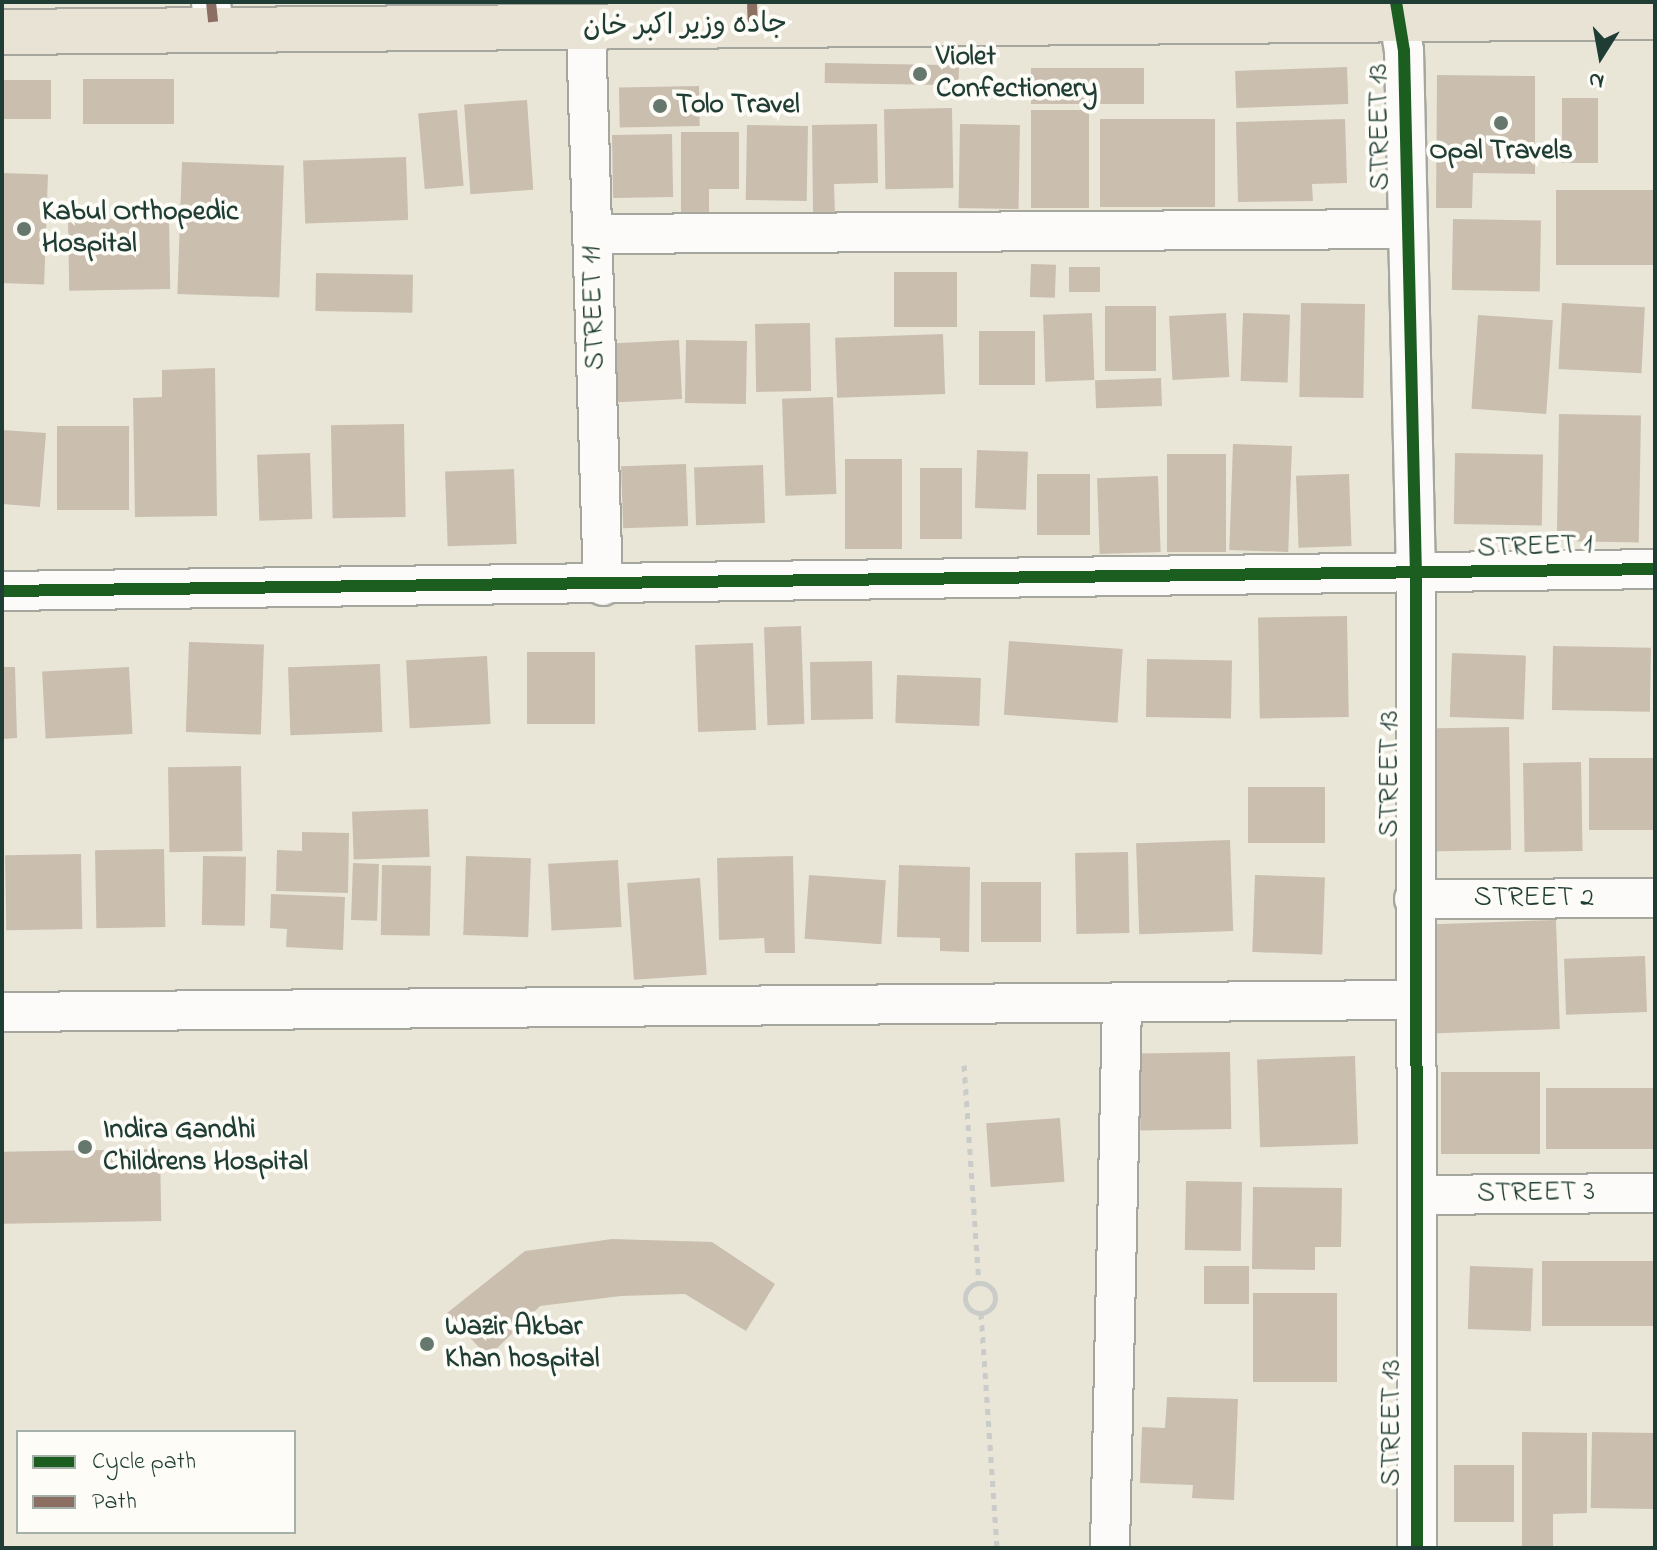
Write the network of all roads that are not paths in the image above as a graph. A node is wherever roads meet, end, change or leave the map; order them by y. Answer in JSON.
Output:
{"nodes":[{"id":1,"x":1334,"y":11,"type":"edge"},
{"id":2,"x":1397,"y":11,"type":"edge"},
{"id":3,"x":753,"y":14,"type":"edge"},
{"id":4,"x":212,"y":16,"type":"edge"},
{"id":5,"x":1655,"y":17,"type":"edge"},
{"id":6,"x":586,"y":30,"type":"junction"},
{"id":7,"x":2,"y":32,"type":"edge"},
{"id":8,"x":1408,"y":229,"type":"junction"},
{"id":9,"x":593,"y":234,"type":"junction"},
{"id":10,"x":1655,"y":569,"type":"edge"},
{"id":11,"x":1416,"y":575,"type":"junction"},
{"id":12,"x":603,"y":586,"type":"junction"},
{"id":13,"x":2,"y":591,"type":"edge"},
{"id":14,"x":1655,"y":898,"type":"edge"},
{"id":15,"x":1414,"y":899,"type":"junction"},
{"id":16,"x":1415,"y":1000,"type":"junction"},
{"id":17,"x":1122,"y":1004,"type":"junction"},
{"id":18,"x":2,"y":1012,"type":"edge"},
{"id":19,"x":1655,"y":1193,"type":"edge"},
{"id":20,"x":1417,"y":1195,"type":"junction"},
{"id":21,"x":1110,"y":1548,"type":"edge"},
{"id":22,"x":1417,"y":1548,"type":"edge"}],
"edges":[{"from":1,"to":2,"type":"main road","name":"جاده وزیر اکبر خان"},
{"from":1,"to":3,"type":"main road","name":"جاده وزیر اکبر خان"},
{"from":2,"to":5,"type":"main road","name":"جاده وزیر اکبر خان"},
{"from":2,"to":8,"type":"street","name":"STREET 13"},
{"from":3,"to":6,"type":"main road","name":"جاده وزیر اکبر خان"},
{"from":4,"to":6,"type":"main road","name":"جاده وزیر اکبر خان"},
{"from":4,"to":7,"type":"main road","name":"جاده وزیر اکبر خان"},
{"from":6,"to":9,"type":"street","name":"STREET 11"},
{"from":8,"to":9,"type":"street"},
{"from":8,"to":11,"type":"street","name":"STREET 13"},
{"from":9,"to":12,"type":"street","name":"STREET 11"},
{"from":10,"to":11,"type":"street","name":"STREET 1"},
{"from":11,"to":12,"type":"street","name":"STREET 1"},
{"from":11,"to":15,"type":"street","name":"STREET 13"},
{"from":12,"to":13,"type":"street","name":"STREET 1"},
{"from":14,"to":15,"type":"street","name":"STREET 2"},
{"from":15,"to":16,"type":"street","name":"STREET 13"},
{"from":16,"to":17,"type":"street"},
{"from":16,"to":20,"type":"street","name":"STREET 13"},
{"from":17,"to":18,"type":"street"},
{"from":17,"to":21,"type":"street"},
{"from":19,"to":20,"type":"street","name":"STREET 3"},
{"from":20,"to":22,"type":"street","name":"STREET 13"}]}
